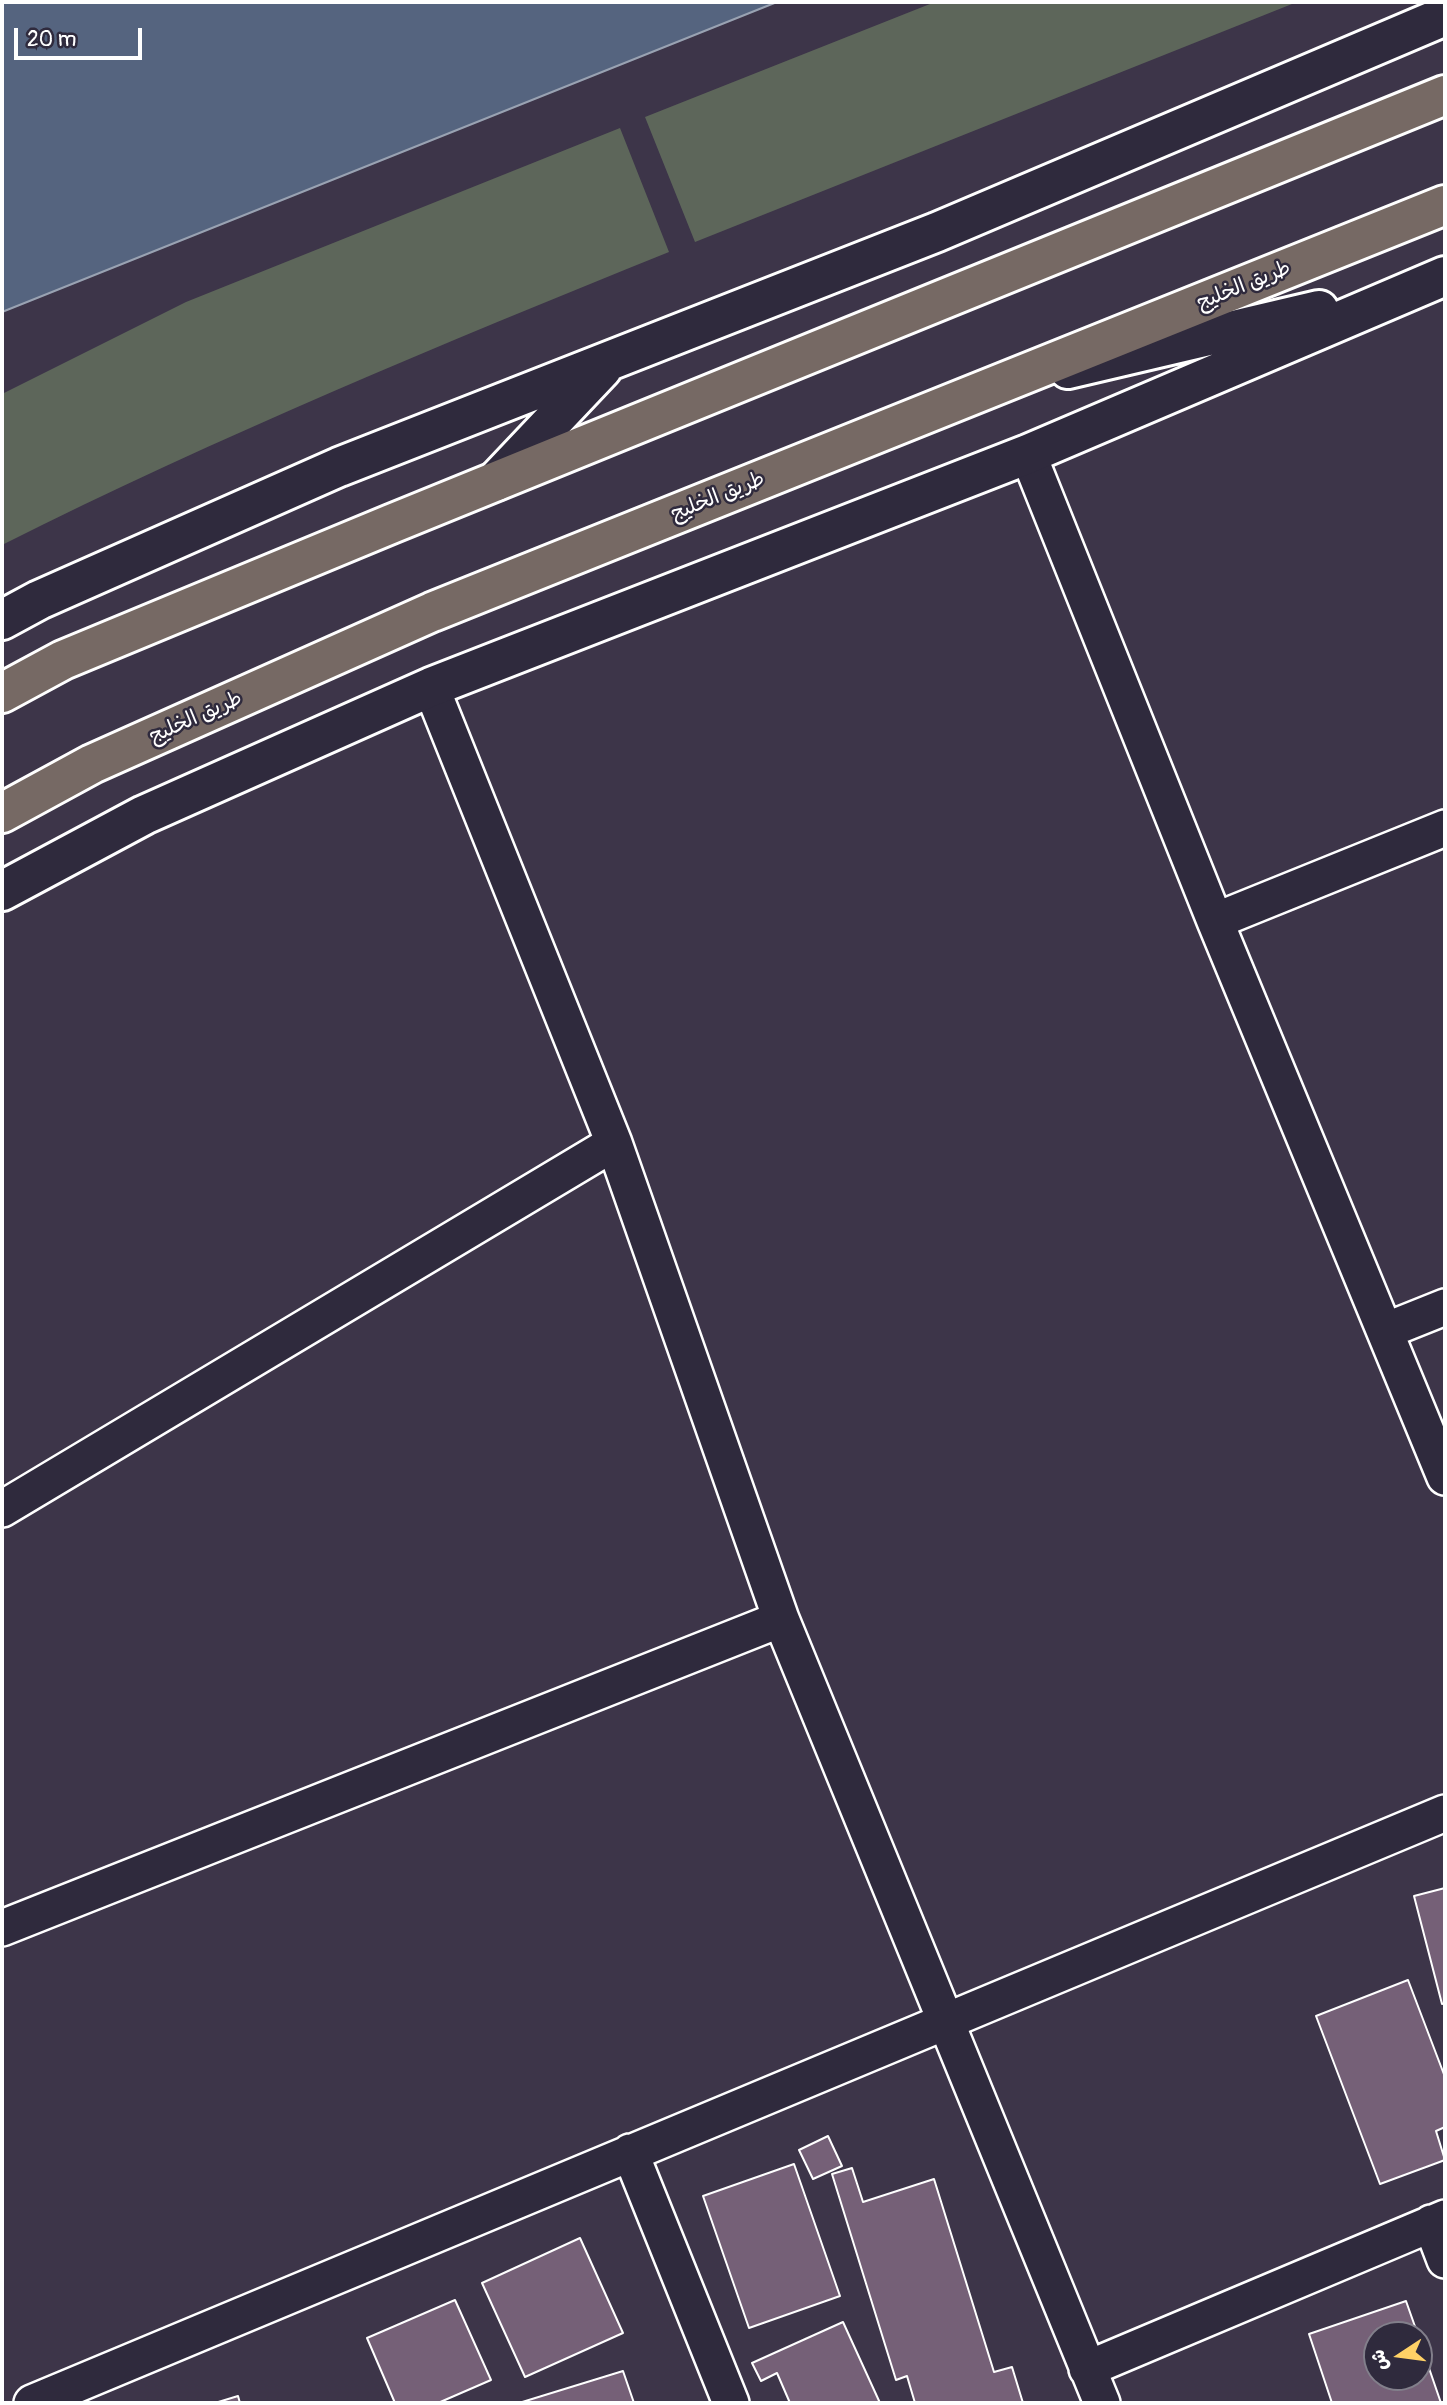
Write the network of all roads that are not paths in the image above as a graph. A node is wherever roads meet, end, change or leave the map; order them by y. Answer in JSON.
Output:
{"nodes":[{"id":1,"x":1445,"y":16,"type":"edge"},
{"id":2,"x":1445,"y":95,"type":"edge"},
{"id":3,"x":1445,"y":205,"type":"edge"},
{"id":4,"x":1334,"y":250,"type":"junction"},
{"id":5,"x":1433,"y":281,"type":"edge"},
{"id":6,"x":1263,"y":324,"type":"junction"},
{"id":7,"x":610,"y":360,"type":"junction"},
{"id":8,"x":1213,"y":375,"type":"junction"},
{"id":9,"x":997,"y":385,"type":"junction"},
{"id":10,"x":1028,"y":454,"type":"junction"},
{"id":11,"x":496,"y":481,"type":"junction"},
{"id":12,"x":2,"y":620,"type":"edge"},
{"id":13,"x":431,"y":687,"type":"junction"},
{"id":14,"x":2,"y":693,"type":"edge"},
{"id":15,"x":2,"y":813,"type":"edge"},
{"id":16,"x":1445,"y":828,"type":"edge"},
{"id":17,"x":2,"y":891,"type":"edge"},
{"id":18,"x":1215,"y":921,"type":"junction"},
{"id":19,"x":614,"y":1143,"type":"junction"},
{"id":20,"x":1445,"y":1307,"type":"edge"},
{"id":21,"x":1385,"y":1331,"type":"junction"},
{"id":22,"x":1445,"y":1477,"type":"edge"},
{"id":23,"x":2,"y":1508,"type":"edge"},
{"id":24,"x":781,"y":1619,"type":"junction"},
{"id":25,"x":1445,"y":1812,"type":"edge"},
{"id":26,"x":2,"y":1928,"type":"edge"},
{"id":27,"x":945,"y":2022,"type":"junction"},
{"id":28,"x":630,"y":2152,"type":"junction"},
{"id":29,"x":1438,"y":2221,"type":"edge"},
{"id":30,"x":1445,"y":2260,"type":"edge"},
{"id":31,"x":1087,"y":2369,"type":"junction"},
{"id":32,"x":32,"y":2403,"type":"edge"},
{"id":33,"x":731,"y":2403,"type":"edge"},
{"id":34,"x":1101,"y":2403,"type":"edge"}],
"edges":[{"from":1,"to":7,"type":"main road"},
{"from":2,"to":11,"type":"main road"},
{"from":3,"to":4,"type":"main road","name":"طريق الخليج"},
{"from":4,"to":6,"type":"main road"},
{"from":4,"to":9,"type":"main road","name":"طريق الخليج"},
{"from":5,"to":6,"type":"main road"},
{"from":5,"to":8,"type":"main road"},
{"from":6,"to":8,"type":"main road"},
{"from":6,"to":9,"type":"main road"},
{"from":7,"to":11,"type":"main road"},
{"from":7,"to":12,"type":"main road"},
{"from":8,"to":10,"type":"main road"},
{"from":9,"to":15,"type":"main road","name":"طريق الخليج"},
{"from":10,"to":13,"type":"main road"},
{"from":10,"to":18,"type":"street"},
{"from":11,"to":14,"type":"main road"},
{"from":13,"to":17,"type":"main road"},
{"from":13,"to":19,"type":"street"},
{"from":16,"to":18,"type":"street"},
{"from":18,"to":21,"type":"street"},
{"from":19,"to":23,"type":"street"},
{"from":19,"to":24,"type":"street"},
{"from":20,"to":21,"type":"street"},
{"from":21,"to":22,"type":"street"},
{"from":24,"to":26,"type":"street"},
{"from":24,"to":27,"type":"street"},
{"from":25,"to":27,"type":"street"},
{"from":27,"to":28,"type":"street"},
{"from":27,"to":31,"type":"street"},
{"from":28,"to":32,"type":"street"},
{"from":28,"to":33,"type":"street"},
{"from":29,"to":30,"type":"street"},
{"from":29,"to":31,"type":"street"},
{"from":31,"to":34,"type":"street"}]}
